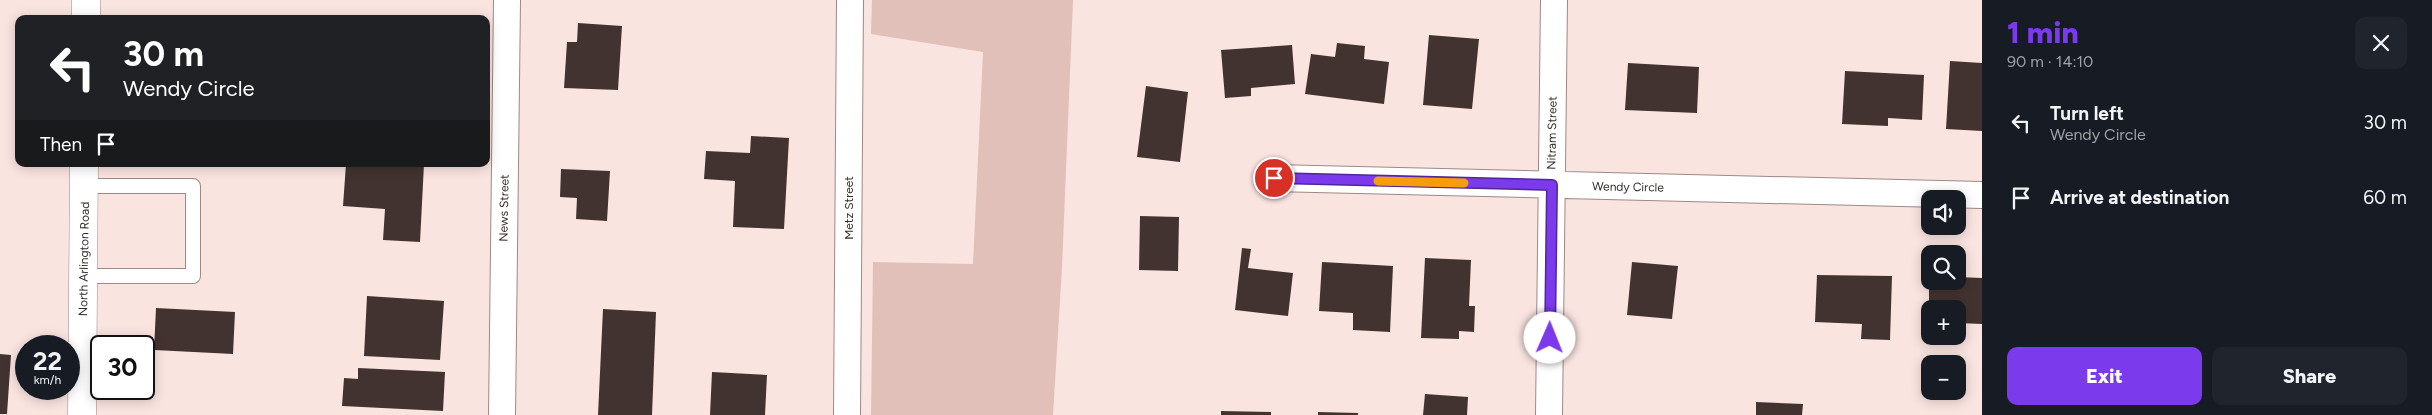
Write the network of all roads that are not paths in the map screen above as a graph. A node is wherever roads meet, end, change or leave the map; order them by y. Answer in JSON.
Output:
{"nodes":[{"id":1,"x":86,"y":0,"type":"edge"},
{"id":2,"x":507,"y":0,"type":"edge"},
{"id":3,"x":850,"y":0,"type":"edge"},
{"id":4,"x":1554,"y":0,"type":"edge"},
{"id":5,"x":86,"y":15,"type":"edge"},
{"id":6,"x":84,"y":175,"type":"edge"},
{"id":7,"x":1274,"y":178,"type":"dead end"},
{"id":8,"x":1552,"y":185,"type":"junction"},
{"id":9,"x":1982,"y":195,"type":"edge"},
{"id":10,"x":83,"y":276,"type":"junction"},
{"id":11,"x":82,"y":415,"type":"edge"},
{"id":12,"x":502,"y":415,"type":"edge"},
{"id":13,"x":848,"y":415,"type":"edge"},
{"id":14,"x":1549,"y":415,"type":"edge"}],
"edges":[{"from":1,"to":5,"type":"main road"},
{"from":2,"to":12,"type":"street","name":"News Street"},
{"from":3,"to":13,"type":"street","name":"Metz Street"},
{"from":4,"to":8,"type":"street","name":"Nitram Street"},
{"from":6,"to":10,"type":"main road","name":"North Arlington Road"},
{"from":6,"to":10,"type":"lane"},
{"from":7,"to":8,"type":"street","name":"Wendy Circle"},
{"from":8,"to":9,"type":"street","name":"Wendy Circle"},
{"from":8,"to":14,"type":"street","name":"Nitram Street"},
{"from":10,"to":11,"type":"main road","name":"North Arlington Road"}]}
